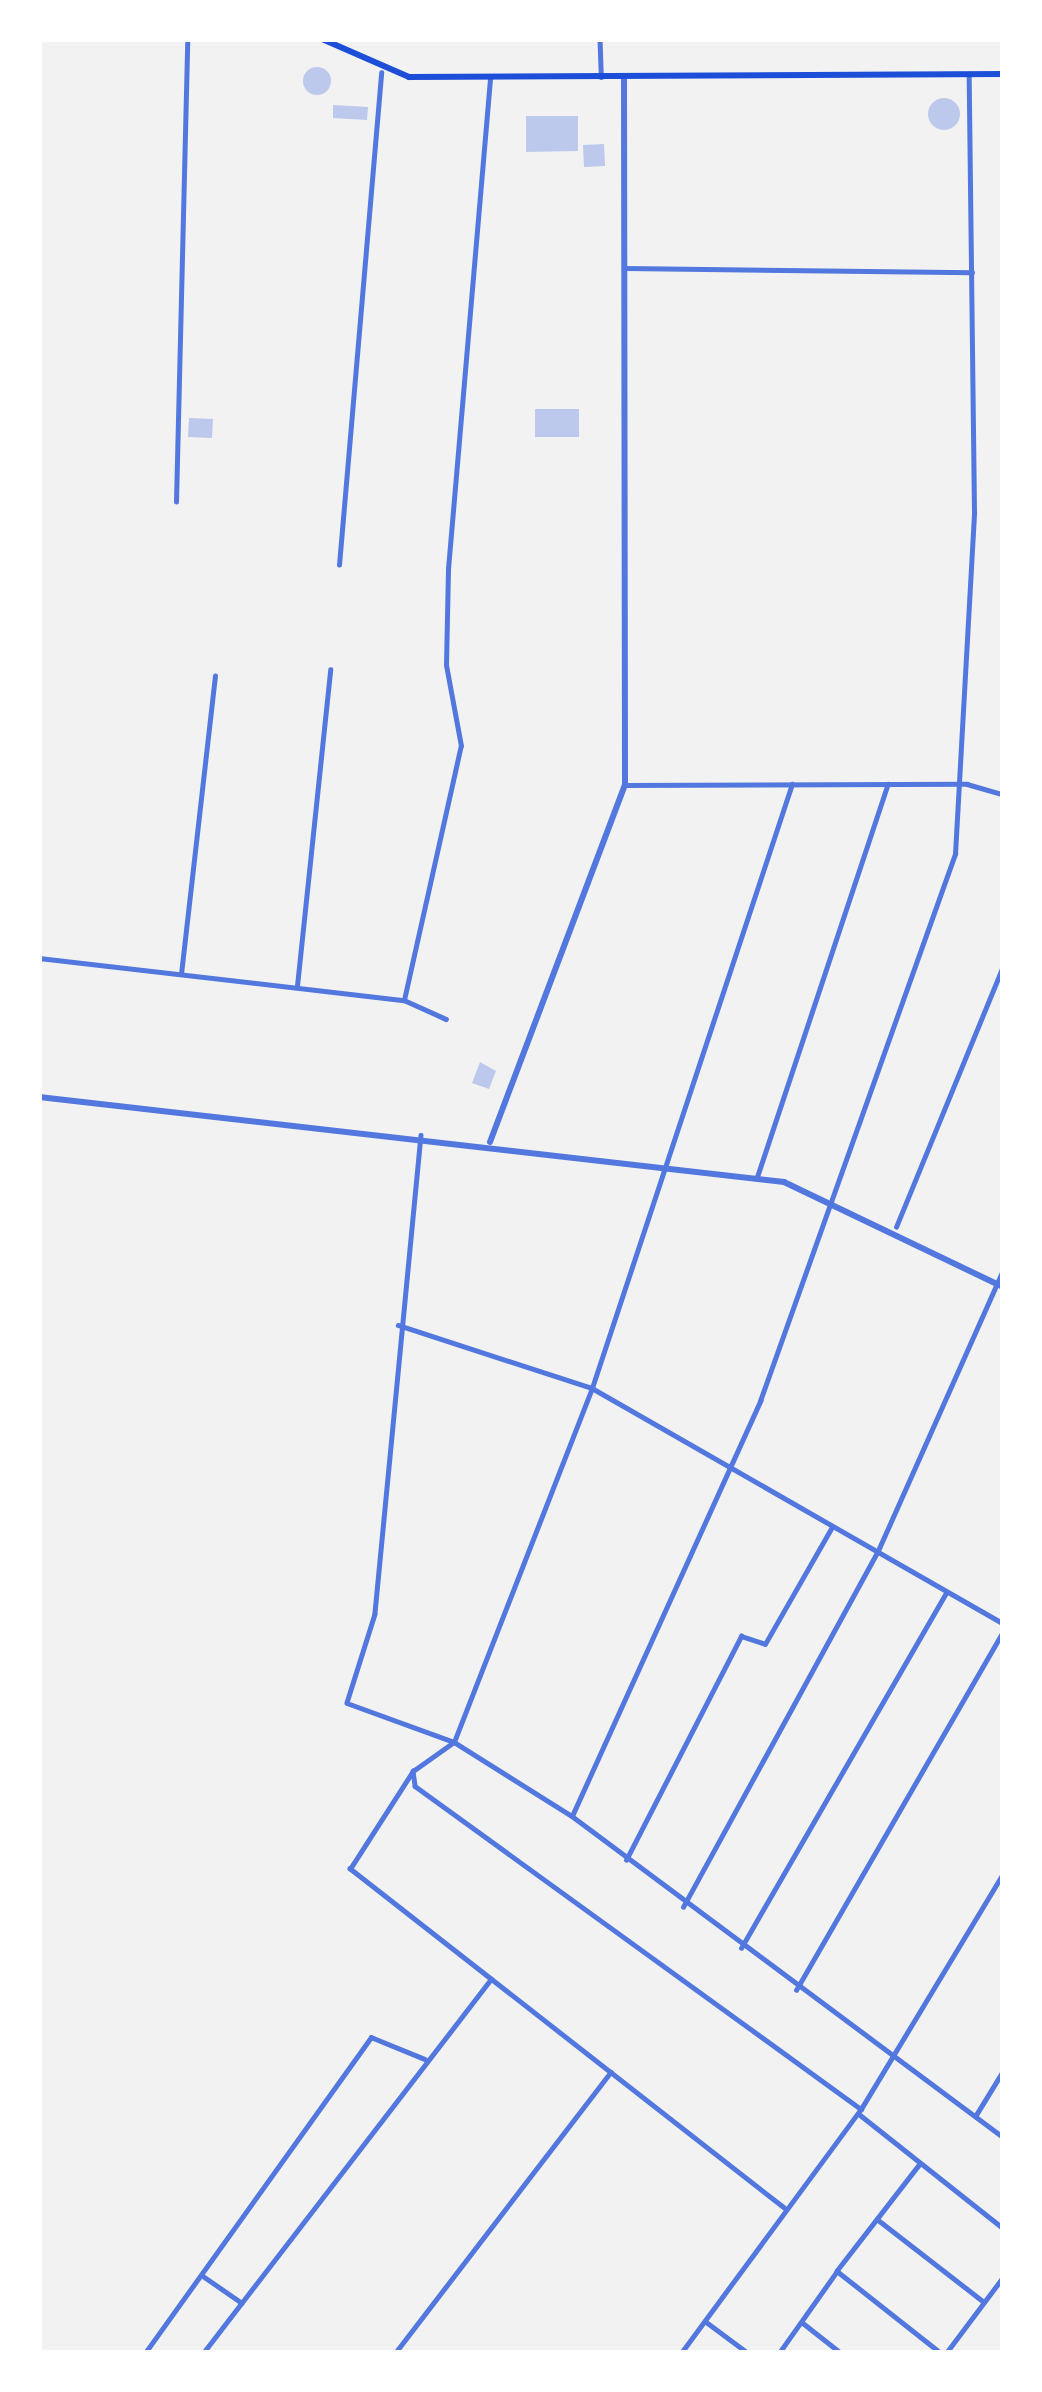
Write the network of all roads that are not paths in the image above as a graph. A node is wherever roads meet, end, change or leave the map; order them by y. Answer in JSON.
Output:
{"nodes":[{"id":1,"x":187,"y":39,"type":"edge"},
{"id":2,"x":322,"y":39,"type":"edge"},
{"id":3,"x":600,"y":39,"type":"edge"},
{"id":4,"x":381,"y":73,"type":"junction"},
{"id":5,"x":1003,"y":74,"type":"edge"},
{"id":6,"x":969,"y":75,"type":"junction"},
{"id":7,"x":601,"y":76,"type":"junction"},
{"id":8,"x":490,"y":77,"type":"junction"},
{"id":9,"x":624,"y":77,"type":"junction"},
{"id":10,"x":625,"y":268,"type":"junction"},
{"id":11,"x":972,"y":272,"type":"junction"},
{"id":12,"x":176,"y":502,"type":"dead end"},
{"id":13,"x":339,"y":565,"type":"dead end"},
{"id":14,"x":330,"y":670,"type":"dead end"},
{"id":15,"x":215,"y":676,"type":"dead end"},
{"id":16,"x":792,"y":784,"type":"junction"},
{"id":17,"x":888,"y":784,"type":"junction"},
{"id":18,"x":967,"y":784,"type":"junction"},
{"id":19,"x":625,"y":785,"type":"junction"},
{"id":20,"x":1003,"y":794,"type":"edge"},
{"id":21,"x":39,"y":958,"type":"edge"},
{"id":22,"x":1003,"y":966,"type":"edge"},
{"id":23,"x":181,"y":974,"type":"junction"},
{"id":24,"x":297,"y":988,"type":"junction"},
{"id":25,"x":404,"y":1000,"type":"junction"},
{"id":26,"x":446,"y":1019,"type":"dead end"},
{"id":27,"x":39,"y":1097,"type":"edge"},
{"id":28,"x":422,"y":1135,"type":"junction"},
{"id":29,"x":490,"y":1142,"type":"junction"},
{"id":30,"x":659,"y":1165,"type":"junction"},
{"id":31,"x":757,"y":1178,"type":"junction"},
{"id":32,"x":832,"y":1197,"type":"junction"},
{"id":33,"x":896,"y":1227,"type":"junction"},
{"id":34,"x":1003,"y":1270,"type":"edge"},
{"id":35,"x":1000,"y":1285,"type":"edge"},
{"id":36,"x":398,"y":1325,"type":"junction"},
{"id":37,"x":592,"y":1388,"type":"junction"},
{"id":38,"x":730,"y":1470,"type":"junction"},
{"id":39,"x":832,"y":1527,"type":"junction"},
{"id":40,"x":877,"y":1552,"type":"junction"},
{"id":41,"x":945,"y":1594,"type":"junction"},
{"id":42,"x":1003,"y":1627,"type":"edge"},
{"id":43,"x":454,"y":1742,"type":"junction"},
{"id":44,"x":413,"y":1771,"type":"junction"},
{"id":45,"x":572,"y":1816,"type":"junction"},
{"id":46,"x":626,"y":1860,"type":"junction"},
{"id":47,"x":1003,"y":1874,"type":"edge"},
{"id":48,"x":683,"y":1907,"type":"junction"},
{"id":49,"x":740,"y":1950,"type":"junction"},
{"id":50,"x":491,"y":1979,"type":"junction"},
{"id":51,"x":795,"y":1991,"type":"junction"},
{"id":52,"x":425,"y":2059,"type":"junction"},
{"id":53,"x":897,"y":2059,"type":"junction"},
{"id":54,"x":1003,"y":2071,"type":"edge"},
{"id":55,"x":611,"y":2072,"type":"junction"},
{"id":56,"x":860,"y":2112,"type":"junction"},
{"id":57,"x":976,"y":2115,"type":"junction"},
{"id":58,"x":1003,"y":2137,"type":"edge"},
{"id":59,"x":920,"y":2164,"type":"junction"},
{"id":60,"x":784,"y":2209,"type":"junction"},
{"id":61,"x":877,"y":2219,"type":"junction"},
{"id":62,"x":1003,"y":2228,"type":"edge"},
{"id":63,"x":837,"y":2271,"type":"junction"},
{"id":64,"x":202,"y":2276,"type":"junction"},
{"id":65,"x":1003,"y":2276,"type":"edge"},
{"id":66,"x":984,"y":2302,"type":"junction"},
{"id":67,"x":243,"y":2303,"type":"junction"},
{"id":68,"x":705,"y":2321,"type":"junction"},
{"id":69,"x":801,"y":2322,"type":"junction"},
{"id":70,"x":145,"y":2353,"type":"edge"},
{"id":71,"x":203,"y":2353,"type":"edge"},
{"id":72,"x":395,"y":2353,"type":"edge"},
{"id":73,"x":681,"y":2353,"type":"edge"},
{"id":74,"x":748,"y":2353,"type":"edge"},
{"id":75,"x":779,"y":2353,"type":"edge"},
{"id":76,"x":841,"y":2353,"type":"edge"},
{"id":77,"x":943,"y":2353,"type":"edge"}],
"edges":[{"from":1,"to":12,"type":"street"},
{"from":2,"to":4,"type":"main road"},
{"from":3,"to":7,"type":"street"},
{"from":4,"to":8,"type":"main road"},
{"from":4,"to":13,"type":"street"},
{"from":5,"to":6,"type":"main road"},
{"from":6,"to":9,"type":"main road"},
{"from":6,"to":11,"type":"street"},
{"from":7,"to":8,"type":"main road"},
{"from":7,"to":9,"type":"main road"},
{"from":8,"to":25,"type":"street"},
{"from":9,"to":10,"type":"street"},
{"from":10,"to":11,"type":"street"},
{"from":10,"to":19,"type":"street"},
{"from":11,"to":18,"type":"street"},
{"from":14,"to":24,"type":"street"},
{"from":15,"to":23,"type":"street"},
{"from":16,"to":17,"type":"street"},
{"from":16,"to":19,"type":"street"},
{"from":16,"to":30,"type":"street"},
{"from":17,"to":18,"type":"street"},
{"from":17,"to":31,"type":"street"},
{"from":18,"to":20,"type":"street"},
{"from":18,"to":32,"type":"street"},
{"from":19,"to":29,"type":"street"},
{"from":21,"to":23,"type":"street"},
{"from":22,"to":33,"type":"street"},
{"from":23,"to":24,"type":"street"},
{"from":24,"to":25,"type":"street"},
{"from":25,"to":26,"type":"street"},
{"from":27,"to":28,"type":"street"},
{"from":28,"to":29,"type":"street"},
{"from":28,"to":36,"type":"street"},
{"from":29,"to":30,"type":"street"},
{"from":30,"to":31,"type":"street"},
{"from":30,"to":37,"type":"street"},
{"from":31,"to":32,"type":"street"},
{"from":32,"to":33,"type":"street"},
{"from":32,"to":38,"type":"street"},
{"from":33,"to":35,"type":"street"},
{"from":34,"to":35,"type":"street"},
{"from":35,"to":40,"type":"street"},
{"from":36,"to":37,"type":"street"},
{"from":36,"to":43,"type":"street"},
{"from":37,"to":38,"type":"street"},
{"from":37,"to":43,"type":"street"},
{"from":38,"to":39,"type":"street"},
{"from":38,"to":45,"type":"street"},
{"from":39,"to":40,"type":"street"},
{"from":39,"to":46,"type":"street"},
{"from":40,"to":41,"type":"street"},
{"from":40,"to":48,"type":"street"},
{"from":41,"to":42,"type":"street"},
{"from":41,"to":49,"type":"street"},
{"from":42,"to":51,"type":"street"},
{"from":43,"to":44,"type":"street"},
{"from":43,"to":45,"type":"street"},
{"from":44,"to":50,"type":"street"},
{"from":44,"to":56,"type":"street"},
{"from":45,"to":46,"type":"street"},
{"from":46,"to":48,"type":"street"},
{"from":47,"to":53,"type":"street"},
{"from":48,"to":49,"type":"street"},
{"from":49,"to":51,"type":"street"},
{"from":50,"to":52,"type":"street"},
{"from":50,"to":55,"type":"street"},
{"from":51,"to":53,"type":"street"},
{"from":52,"to":64,"type":"street"},
{"from":52,"to":67,"type":"street"},
{"from":53,"to":56,"type":"street"},
{"from":53,"to":57,"type":"street"},
{"from":54,"to":57,"type":"street"},
{"from":55,"to":60,"type":"street"},
{"from":55,"to":72,"type":"street"},
{"from":56,"to":59,"type":"street"},
{"from":56,"to":60,"type":"street"},
{"from":57,"to":58,"type":"street"},
{"from":59,"to":61,"type":"street"},
{"from":59,"to":62,"type":"street"},
{"from":60,"to":68,"type":"street"},
{"from":61,"to":63,"type":"street"},
{"from":61,"to":66,"type":"street"},
{"from":63,"to":69,"type":"street"},
{"from":63,"to":77,"type":"street"},
{"from":64,"to":67,"type":"street"},
{"from":64,"to":70,"type":"street"},
{"from":65,"to":66,"type":"street"},
{"from":66,"to":77,"type":"street"},
{"from":67,"to":71,"type":"street"},
{"from":68,"to":73,"type":"street"},
{"from":68,"to":74,"type":"street"},
{"from":69,"to":75,"type":"street"},
{"from":69,"to":76,"type":"street"}]}
